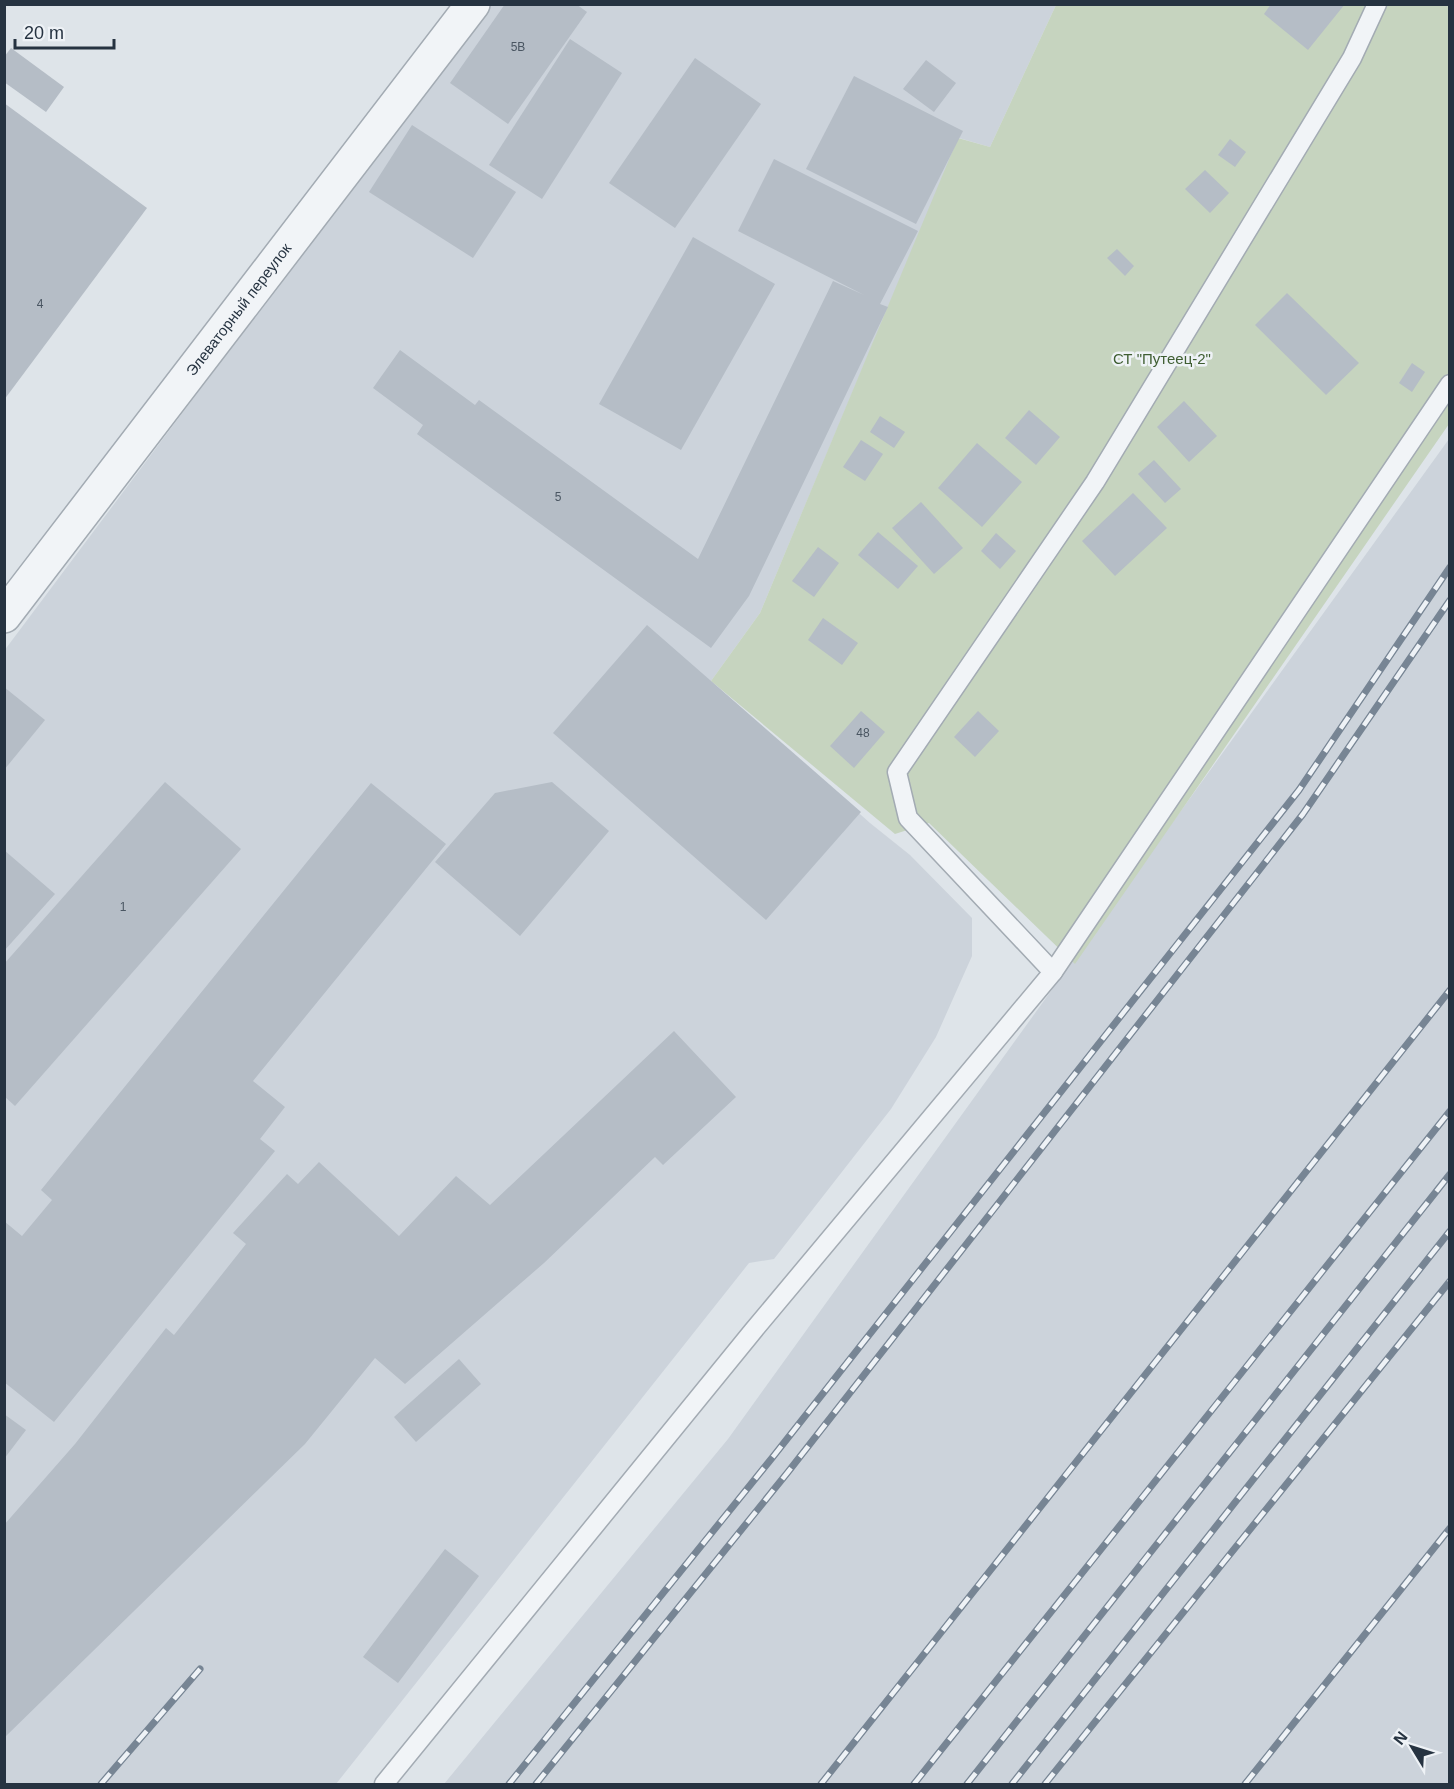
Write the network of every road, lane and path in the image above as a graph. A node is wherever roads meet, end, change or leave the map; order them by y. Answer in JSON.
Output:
{"nodes":[{"id":1,"x":473,"y":4,"type":"edge"},
{"id":2,"x":1377,"y":4,"type":"edge"},
{"id":3,"x":1449,"y":384,"type":"edge"},
{"id":4,"x":4,"y":616,"type":"edge"},
{"id":5,"x":1053,"y":972,"type":"junction"},
{"id":6,"x":384,"y":1785,"type":"edge"}],
"edges":[{"from":1,"to":4,"type":"street","name":"Элеваторный переулок"},
{"from":2,"to":5,"type":"lane"},
{"from":3,"to":5,"type":"lane"},
{"from":5,"to":6,"type":"lane"}]}
